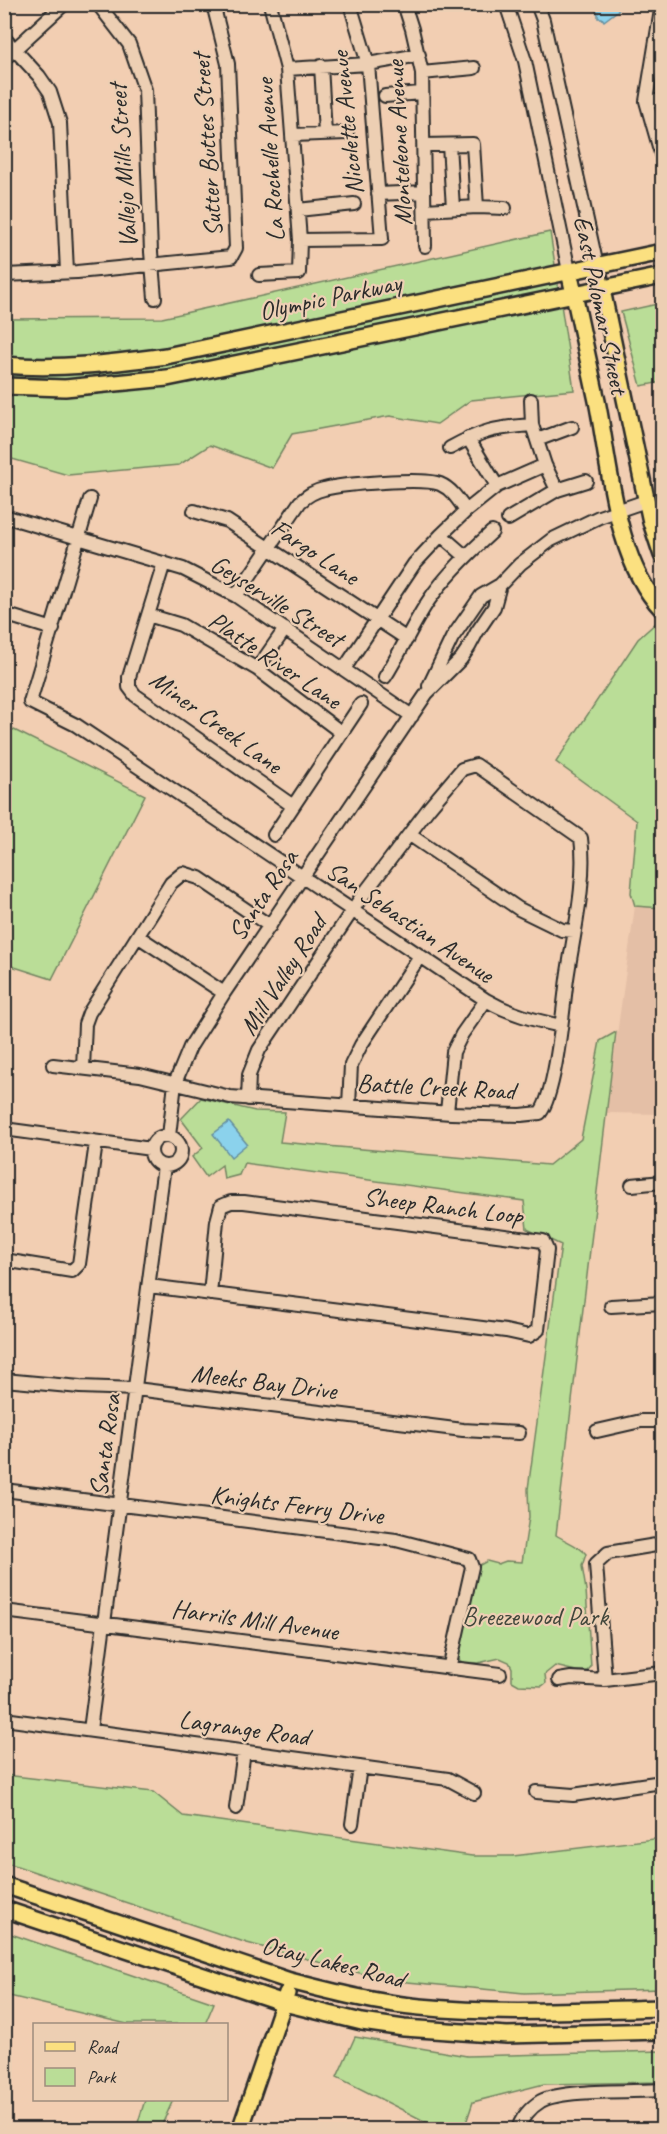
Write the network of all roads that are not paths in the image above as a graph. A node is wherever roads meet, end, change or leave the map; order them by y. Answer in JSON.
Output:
{"nodes":[{"id":1,"x":64,"y":4,"type":"edge"},
{"id":2,"x":98,"y":4,"type":"edge"},
{"id":3,"x":213,"y":4,"type":"edge"},
{"id":4,"x":270,"y":4,"type":"edge"},
{"id":5,"x":350,"y":4,"type":"edge"},
{"id":6,"x":506,"y":4,"type":"edge"},
{"id":7,"x":537,"y":4,"type":"edge"},
{"id":8,"x":662,"y":4,"type":"edge"},
{"id":9,"x":405,"y":5,"type":"edge"},
{"id":10,"x":661,"y":28,"type":"edge"},
{"id":11,"x":4,"y":38,"type":"edge"},
{"id":12,"x":16,"y":49,"type":"junction"},
{"id":13,"x":419,"y":55,"type":"junction"},
{"id":14,"x":4,"y":59,"type":"edge"},
{"id":15,"x":368,"y":64,"type":"junction"},
{"id":16,"x":321,"y":66,"type":"junction"},
{"id":17,"x":474,"y":68,"type":"dead end"},
{"id":18,"x":287,"y":69,"type":"junction"},
{"id":19,"x":422,"y":73,"type":"junction"},
{"id":20,"x":421,"y":93,"type":"junction"},
{"id":21,"x":384,"y":96,"type":"dead end"},
{"id":22,"x":646,"y":101,"type":"junction"},
{"id":23,"x":663,"y":101,"type":"edge"},
{"id":24,"x":347,"y":133,"type":"dead end"},
{"id":25,"x":326,"y":134,"type":"junction"},
{"id":26,"x":293,"y":135,"type":"junction"},
{"id":27,"x":424,"y":145,"type":"junction"},
{"id":28,"x":449,"y":145,"type":"junction"},
{"id":29,"x":663,"y":157,"type":"edge"},
{"id":30,"x":424,"y":192,"type":"junction"},
{"id":31,"x":378,"y":194,"type":"junction"},
{"id":32,"x":354,"y":204,"type":"dead end"},
{"id":33,"x":477,"y":207,"type":"junction"},
{"id":34,"x":453,"y":208,"type":"junction"},
{"id":35,"x":505,"y":208,"type":"dead end"},
{"id":36,"x":298,"y":210,"type":"junction"},
{"id":37,"x":425,"y":210,"type":"junction"},
{"id":38,"x":300,"y":240,"type":"junction"},
{"id":39,"x":425,"y":246,"type":"dead end"},
{"id":40,"x":663,"y":252,"type":"edge"},
{"id":41,"x":153,"y":265,"type":"junction"},
{"id":42,"x":597,"y":266,"type":"junction"},
{"id":43,"x":569,"y":270,"type":"junction"},
{"id":44,"x":67,"y":272,"type":"junction"},
{"id":45,"x":4,"y":275,"type":"edge"},
{"id":46,"x":259,"y":275,"type":"dead end"},
{"id":47,"x":663,"y":276,"type":"edge"},
{"id":48,"x":603,"y":289,"type":"junction"},
{"id":49,"x":574,"y":294,"type":"junction"},
{"id":50,"x":155,"y":298,"type":"dead end"},
{"id":51,"x":4,"y":365,"type":"edge"},
{"id":52,"x":4,"y":386,"type":"edge"},
{"id":53,"x":531,"y":400,"type":"dead end"},
{"id":54,"x":532,"y":425,"type":"junction"},
{"id":55,"x":572,"y":427,"type":"dead end"},
{"id":56,"x":468,"y":438,"type":"junction"},
{"id":57,"x":537,"y":440,"type":"junction"},
{"id":58,"x":450,"y":448,"type":"dead end"},
{"id":59,"x":545,"y":465,"type":"junction"},
{"id":60,"x":586,"y":482,"type":"dead end"},
{"id":61,"x":497,"y":486,"type":"junction"},
{"id":62,"x":557,"y":490,"type":"junction"},
{"id":63,"x":90,"y":499,"type":"dead end"},
{"id":64,"x":646,"y":501,"type":"junction"},
{"id":65,"x":194,"y":511,"type":"dead end"},
{"id":66,"x":466,"y":511,"type":"junction"},
{"id":67,"x":618,"y":511,"type":"junction"},
{"id":68,"x":4,"y":516,"type":"edge"},
{"id":69,"x":508,"y":519,"type":"dead end"},
{"id":70,"x":492,"y":532,"type":"dead end"},
{"id":71,"x":441,"y":534,"type":"junction"},
{"id":72,"x":78,"y":538,"type":"junction"},
{"id":73,"x":269,"y":548,"type":"junction"},
{"id":74,"x":663,"y":555,"type":"edge"},
{"id":75,"x":465,"y":556,"type":"junction"},
{"id":76,"x":164,"y":563,"type":"junction"},
{"id":77,"x":500,"y":585,"type":"junction"},
{"id":78,"x":236,"y":596,"type":"junction"},
{"id":79,"x":663,"y":609,"type":"edge"},
{"id":80,"x":4,"y":614,"type":"edge"},
{"id":81,"x":148,"y":615,"type":"junction"},
{"id":82,"x":378,"y":620,"type":"junction"},
{"id":83,"x":53,"y":629,"type":"junction"},
{"id":84,"x":285,"y":629,"type":"junction"},
{"id":85,"x":407,"y":639,"type":"junction"},
{"id":86,"x":257,"y":669,"type":"junction"},
{"id":87,"x":344,"y":669,"type":"junction"},
{"id":88,"x":385,"y":677,"type":"dead end"},
{"id":89,"x":427,"y":693,"type":"junction"},
{"id":90,"x":361,"y":704,"type":"dead end"},
{"id":91,"x":412,"y":716,"type":"junction"},
{"id":92,"x":342,"y":733,"type":"junction"},
{"id":93,"x":293,"y":806,"type":"junction"},
{"id":94,"x":274,"y":835,"type":"dead end"},
{"id":95,"x":410,"y":835,"type":"junction"},
{"id":96,"x":581,"y":838,"type":"joint"},
{"id":97,"x":303,"y":876,"type":"junction"},
{"id":98,"x":352,"y":911,"type":"junction"},
{"id":99,"x":270,"y":926,"type":"junction"},
{"id":100,"x":574,"y":931,"type":"junction"},
{"id":101,"x":139,"y":937,"type":"junction"},
{"id":102,"x":420,"y":956,"type":"junction"},
{"id":103,"x":224,"y":993,"type":"junction"},
{"id":104,"x":486,"y":1000,"type":"junction"},
{"id":105,"x":561,"y":1026,"type":"junction"},
{"id":106,"x":53,"y":1065,"type":"dead end"},
{"id":107,"x":83,"y":1068,"type":"junction"},
{"id":108,"x":175,"y":1083,"type":"junction"},
{"id":109,"x":248,"y":1099,"type":"junction"},
{"id":110,"x":350,"y":1105,"type":"junction"},
{"id":111,"x":447,"y":1112,"type":"junction"},
{"id":112,"x":4,"y":1129,"type":"edge"},
{"id":113,"x":169,"y":1136,"type":"junction"},
{"id":114,"x":96,"y":1143,"type":"junction"},
{"id":115,"x":151,"y":1149,"type":"junction"},
{"id":116,"x":164,"y":1166,"type":"junction"},
{"id":117,"x":663,"y":1182,"type":"edge"},
{"id":118,"x":632,"y":1185,"type":"dead end"},
{"id":119,"x":4,"y":1260,"type":"edge"},
{"id":120,"x":149,"y":1286,"type":"junction"},
{"id":121,"x":210,"y":1294,"type":"junction"},
{"id":122,"x":663,"y":1303,"type":"edge"},
{"id":123,"x":611,"y":1306,"type":"dead end"},
{"id":124,"x":4,"y":1380,"type":"edge"},
{"id":125,"x":136,"y":1389,"type":"junction"},
{"id":126,"x":663,"y":1421,"type":"edge"},
{"id":127,"x":597,"y":1431,"type":"dead end"},
{"id":128,"x":519,"y":1433,"type":"dead end"},
{"id":129,"x":4,"y":1490,"type":"edge"},
{"id":130,"x":119,"y":1503,"type":"junction"},
{"id":131,"x":663,"y":1544,"type":"edge"},
{"id":132,"x":4,"y":1611,"type":"edge"},
{"id":133,"x":104,"y":1623,"type":"junction"},
{"id":134,"x":449,"y":1669,"type":"junction"},
{"id":135,"x":663,"y":1673,"type":"edge"},
{"id":136,"x":500,"y":1674,"type":"dead end"},
{"id":137,"x":559,"y":1680,"type":"dead end"},
{"id":138,"x":605,"y":1680,"type":"junction"},
{"id":139,"x":4,"y":1719,"type":"edge"},
{"id":140,"x":90,"y":1730,"type":"junction"},
{"id":141,"x":244,"y":1751,"type":"junction"},
{"id":142,"x":360,"y":1767,"type":"junction"},
{"id":143,"x":663,"y":1782,"type":"edge"},
{"id":144,"x":536,"y":1792,"type":"dead end"},
{"id":145,"x":474,"y":1793,"type":"dead end"},
{"id":146,"x":236,"y":1808,"type":"dead end"},
{"id":147,"x":352,"y":1824,"type":"dead end"},
{"id":148,"x":4,"y":1885,"type":"edge"},
{"id":149,"x":4,"y":1899,"type":"edge"},
{"id":150,"x":4,"y":1909,"type":"edge"},
{"id":151,"x":75,"y":1909,"type":"junction"},
{"id":152,"x":290,"y":1981,"type":"junction"},
{"id":153,"x":284,"y":2002,"type":"junction"},
{"id":154,"x":663,"y":2008,"type":"edge"},
{"id":155,"x":663,"y":2031,"type":"edge"},
{"id":156,"x":663,"y":2090,"type":"edge"},
{"id":157,"x":240,"y":2130,"type":"edge"},
{"id":158,"x":518,"y":2130,"type":"edge"}],
"edges":[{"from":1,"to":12,"type":"street"},
{"from":2,"to":41,"type":"street","name":"Vallejo Mills Street"},
{"from":3,"to":41,"type":"street","name":"Sutter Buttes Street"},
{"from":4,"to":18,"type":"street","name":"La Rochelle Avenue"},
{"from":5,"to":15,"type":"street","name":"Nicolette Avenue"},
{"from":6,"to":43,"type":"street","name":"East Palomar Street"},
{"from":7,"to":42,"type":"street","name":"East Palomar Street"},
{"from":8,"to":10,"type":"street"},
{"from":9,"to":13,"type":"street","name":"Monteleone Avenue"},
{"from":10,"to":22,"type":"street"},
{"from":11,"to":12,"type":"street"},
{"from":12,"to":14,"type":"street"},
{"from":12,"to":44,"type":"street"},
{"from":13,"to":15,"type":"street"},
{"from":13,"to":19,"type":"street","name":"Monteleone Avenue"},
{"from":15,"to":16,"type":"street"},
{"from":15,"to":31,"type":"street","name":"Nicolette Avenue"},
{"from":16,"to":18,"type":"street"},
{"from":16,"to":25,"type":"street"},
{"from":17,"to":19,"type":"street"},
{"from":18,"to":26,"type":"street","name":"La Rochelle Avenue"},
{"from":19,"to":20,"type":"street","name":"Monteleone Avenue"},
{"from":20,"to":21,"type":"street"},
{"from":20,"to":27,"type":"street","name":"Monteleone Avenue"},
{"from":22,"to":23,"type":"street"},
{"from":22,"to":29,"type":"street"},
{"from":24,"to":25,"type":"street"},
{"from":25,"to":26,"type":"street"},
{"from":26,"to":36,"type":"street","name":"La Rochelle Avenue"},
{"from":27,"to":28,"type":"street"},
{"from":27,"to":30,"type":"street","name":"Monteleone Avenue"},
{"from":28,"to":33,"type":"street"},
{"from":28,"to":34,"type":"street"},
{"from":30,"to":31,"type":"street"},
{"from":30,"to":37,"type":"street","name":"Monteleone Avenue"},
{"from":31,"to":38,"type":"street","name":"Nicolette Avenue"},
{"from":32,"to":36,"type":"street"},
{"from":33,"to":34,"type":"street"},
{"from":33,"to":35,"type":"street"},
{"from":34,"to":37,"type":"street"},
{"from":36,"to":38,"type":"street","name":"La Rochelle Avenue"},
{"from":37,"to":39,"type":"street","name":"Monteleone Avenue"},
{"from":38,"to":46,"type":"street","name":"La Rochelle Avenue"},
{"from":40,"to":42,"type":"main road","name":"Olympic Parkway"},
{"from":41,"to":44,"type":"street"},
{"from":41,"to":50,"type":"street","name":"Vallejo Mills Street"},
{"from":42,"to":43,"type":"main road","name":"Olympic Parkway"},
{"from":42,"to":48,"type":"main road","name":"East Palomar Street"},
{"from":43,"to":49,"type":"main road","name":"East Palomar Street"},
{"from":43,"to":51,"type":"main road","name":"Olympic Parkway"},
{"from":44,"to":45,"type":"street"},
{"from":47,"to":48,"type":"main road","name":"Olympic Parkway"},
{"from":48,"to":49,"type":"main road","name":"Olympic Parkway"},
{"from":48,"to":64,"type":"main road","name":"East Palomar Street"},
{"from":49,"to":52,"type":"main road","name":"Olympic Parkway"},
{"from":49,"to":67,"type":"main road","name":"East Palomar Street"},
{"from":53,"to":54,"type":"street"},
{"from":54,"to":56,"type":"street"},
{"from":54,"to":57,"type":"street"},
{"from":55,"to":57,"type":"street"},
{"from":56,"to":58,"type":"street"},
{"from":56,"to":61,"type":"street"},
{"from":57,"to":59,"type":"street"},
{"from":59,"to":61,"type":"street"},
{"from":59,"to":62,"type":"street"},
{"from":60,"to":62,"type":"street"},
{"from":61,"to":66,"type":"street"},
{"from":62,"to":69,"type":"street"},
{"from":63,"to":72,"type":"street"},
{"from":64,"to":67,"type":"street","name":"Santa Rosa"},
{"from":64,"to":74,"type":"main road","name":"East Palomar Street"},
{"from":65,"to":73,"type":"street","name":"Fargo Lane"},
{"from":66,"to":71,"type":"street"},
{"from":66,"to":73,"type":"street"},
{"from":67,"to":77,"type":"street","name":"Santa Rosa"},
{"from":67,"to":79,"type":"main road","name":"East Palomar Street"},
{"from":68,"to":72,"type":"street","name":"Geyserville Street"},
{"from":70,"to":75,"type":"street"},
{"from":71,"to":75,"type":"street"},
{"from":71,"to":82,"type":"street"},
{"from":72,"to":76,"type":"street","name":"Geyserville Street"},
{"from":72,"to":83,"type":"street"},
{"from":73,"to":78,"type":"street"},
{"from":73,"to":82,"type":"street","name":"Fargo Lane"},
{"from":75,"to":85,"type":"street"},
{"from":76,"to":78,"type":"street","name":"Geyserville Street"},
{"from":76,"to":81,"type":"street","name":"Miner Creek Lane"},
{"from":77,"to":89,"type":"street","name":"Santa Rosa"},
{"from":77,"to":89,"type":"street","name":"Santa Rosa"},
{"from":78,"to":84,"type":"street","name":"Geyserville Street"},
{"from":80,"to":83,"type":"street"},
{"from":81,"to":86,"type":"street","name":"Platte River Lane"},
{"from":81,"to":93,"type":"street","name":"Miner Creek Lane"},
{"from":82,"to":85,"type":"street","name":"Fargo Lane"},
{"from":82,"to":87,"type":"street"},
{"from":83,"to":97,"type":"street","name":"San Sebastian Avenue"},
{"from":84,"to":86,"type":"street"},
{"from":84,"to":87,"type":"street","name":"Geyserville Street"},
{"from":85,"to":88,"type":"street"},
{"from":86,"to":92,"type":"street","name":"Platte River Lane"},
{"from":87,"to":91,"type":"street","name":"Geyserville Street"},
{"from":89,"to":91,"type":"street","name":"Santa Rosa"},
{"from":90,"to":92,"type":"street"},
{"from":91,"to":97,"type":"street","name":"Santa Rosa"},
{"from":92,"to":93,"type":"street"},
{"from":93,"to":94,"type":"street"},
{"from":95,"to":96,"type":"street","name":"Mill Valley Road"},
{"from":95,"to":98,"type":"street","name":"Mill Valley Road"},
{"from":95,"to":100,"type":"street"},
{"from":96,"to":100,"type":"street","name":"Battle Creek Road"},
{"from":97,"to":98,"type":"street","name":"San Sebastian Avenue"},
{"from":97,"to":99,"type":"street","name":"Santa Rosa"},
{"from":98,"to":102,"type":"street","name":"San Sebastian Avenue"},
{"from":98,"to":109,"type":"street","name":"Mill Valley Road"},
{"from":99,"to":101,"type":"street"},
{"from":99,"to":103,"type":"street","name":"Santa Rosa"},
{"from":100,"to":105,"type":"street","name":"Battle Creek Road"},
{"from":101,"to":103,"type":"street"},
{"from":101,"to":107,"type":"street"},
{"from":102,"to":104,"type":"street","name":"San Sebastian Avenue"},
{"from":102,"to":110,"type":"street"},
{"from":103,"to":108,"type":"street","name":"Santa Rosa"},
{"from":104,"to":105,"type":"street","name":"San Sebastian Avenue"},
{"from":104,"to":111,"type":"street"},
{"from":105,"to":111,"type":"street","name":"Battle Creek Road"},
{"from":106,"to":107,"type":"street","name":"Battle Creek Road"},
{"from":107,"to":108,"type":"street","name":"Battle Creek Road"},
{"from":108,"to":109,"type":"street","name":"Battle Creek Road"},
{"from":108,"to":113,"type":"street","name":"Santa Rosa"},
{"from":109,"to":110,"type":"street","name":"Battle Creek Road"},
{"from":110,"to":111,"type":"street","name":"Battle Creek Road"},
{"from":112,"to":114,"type":"street"},
{"from":113,"to":115,"type":"street"},
{"from":113,"to":116,"type":"street"},
{"from":114,"to":115,"type":"street"},
{"from":114,"to":119,"type":"street"},
{"from":115,"to":116,"type":"street"},
{"from":116,"to":120,"type":"street","name":"Santa Rosa"},
{"from":117,"to":118,"type":"street"},
{"from":120,"to":121,"type":"street","name":"Sheep Ranch Loop"},
{"from":120,"to":125,"type":"street","name":"Santa Rosa"},
{"from":121,"to":121,"type":"street","name":"Sheep Ranch Loop"},
{"from":122,"to":123,"type":"street"},
{"from":124,"to":125,"type":"street","name":"Meeks Bay Drive"},
{"from":125,"to":128,"type":"street","name":"Meeks Bay Drive"},
{"from":125,"to":130,"type":"street","name":"Santa Rosa"},
{"from":126,"to":127,"type":"street"},
{"from":129,"to":130,"type":"street","name":"Knights Ferry Drive"},
{"from":130,"to":133,"type":"street","name":"Santa Rosa"},
{"from":130,"to":134,"type":"street","name":"Knights Ferry Drive"},
{"from":131,"to":138,"type":"street"},
{"from":132,"to":133,"type":"street","name":"Harrils Mill Avenue"},
{"from":133,"to":134,"type":"street","name":"Harrils Mill Avenue"},
{"from":133,"to":140,"type":"street","name":"Santa Rosa"},
{"from":134,"to":136,"type":"street","name":"Harrils Mill Avenue"},
{"from":135,"to":138,"type":"street"},
{"from":137,"to":138,"type":"street"},
{"from":139,"to":140,"type":"street","name":"Lagrange Road"},
{"from":140,"to":141,"type":"street","name":"Lagrange Road"},
{"from":141,"to":142,"type":"street","name":"Lagrange Road"},
{"from":141,"to":146,"type":"street"},
{"from":142,"to":145,"type":"street","name":"Lagrange Road"},
{"from":142,"to":147,"type":"street"},
{"from":143,"to":144,"type":"street"},
{"from":148,"to":151,"type":"main road","name":"Otay Lakes Road"},
{"from":149,"to":151,"type":"main road"},
{"from":150,"to":153,"type":"main road","name":"Otay Lakes Road"},
{"from":151,"to":152,"type":"main road","name":"Otay Lakes Road"},
{"from":152,"to":153,"type":"main road"},
{"from":152,"to":154,"type":"main road","name":"Otay Lakes Road"},
{"from":153,"to":155,"type":"main road","name":"Otay Lakes Road"},
{"from":153,"to":157,"type":"main road"},
{"from":156,"to":158,"type":"street"}]}
